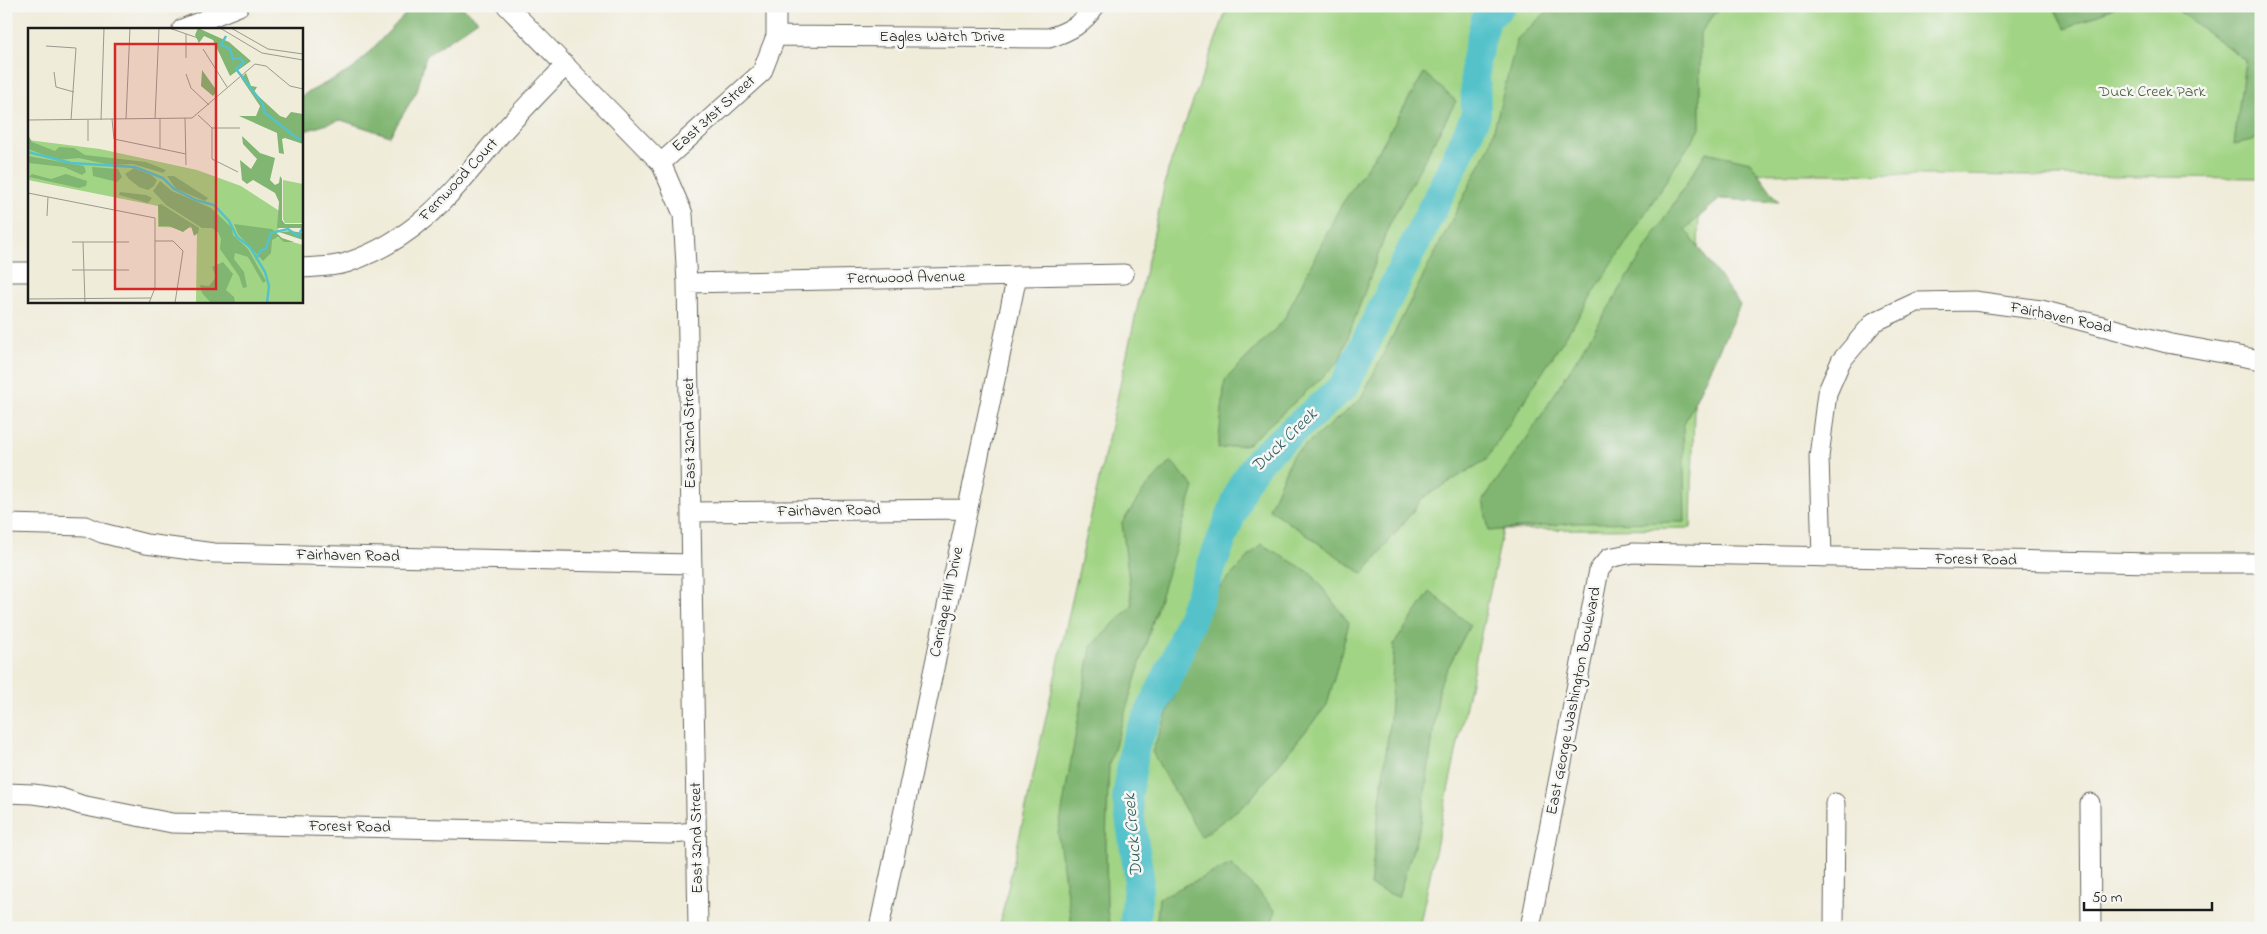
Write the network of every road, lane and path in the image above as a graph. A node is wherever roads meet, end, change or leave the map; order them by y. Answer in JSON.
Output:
{"nodes":[{"id":1,"x":239,"y":6,"type":"edge"},
{"id":2,"x":508,"y":6,"type":"edge"},
{"id":3,"x":776,"y":6,"type":"edge"},
{"id":4,"x":1095,"y":6,"type":"edge"},
{"id":5,"x":184,"y":28,"type":"edge"},
{"id":6,"x":776,"y":36,"type":"junction"},
{"id":7,"x":566,"y":65,"type":"junction"},
{"id":8,"x":661,"y":163,"type":"junction"},
{"id":9,"x":302,"y":268,"type":"edge"},
{"id":10,"x":6,"y":272,"type":"edge"},
{"id":11,"x":28,"y":272,"type":"edge"},
{"id":12,"x":1124,"y":274,"type":"dead end"},
{"id":13,"x":1017,"y":276,"type":"junction"},
{"id":14,"x":687,"y":283,"type":"junction"},
{"id":15,"x":2261,"y":360,"type":"edge"},
{"id":16,"x":966,"y":510,"type":"junction"},
{"id":17,"x":691,"y":512,"type":"junction"},
{"id":18,"x":6,"y":524,"type":"edge"},
{"id":19,"x":1690,"y":554,"type":"joint"},
{"id":20,"x":1822,"y":557,"type":"junction"},
{"id":21,"x":2261,"y":562,"type":"edge"},
{"id":22,"x":692,"y":564,"type":"junction"},
{"id":23,"x":6,"y":793,"type":"edge"},
{"id":24,"x":1834,"y":803,"type":"dead end"},
{"id":25,"x":2090,"y":803,"type":"dead end"},
{"id":26,"x":696,"y":832,"type":"junction"},
{"id":27,"x":698,"y":928,"type":"edge"},
{"id":28,"x":879,"y":928,"type":"edge"},
{"id":29,"x":1530,"y":928,"type":"edge"},
{"id":30,"x":1834,"y":928,"type":"edge"},
{"id":31,"x":2091,"y":928,"type":"edge"}],
"edges":[{"from":1,"to":5,"type":"street"},
{"from":2,"to":7,"type":"street","name":"East 32nd Street"},
{"from":3,"to":6,"type":"street","name":"East 31st Street"},
{"from":4,"to":6,"type":"street","name":"Eagles Watch Drive"},
{"from":6,"to":8,"type":"street","name":"East 31st Street"},
{"from":7,"to":8,"type":"street","name":"East 32nd Street"},
{"from":7,"to":9,"type":"street","name":"Fernwood Court"},
{"from":8,"to":14,"type":"street","name":"East 32nd Street"},
{"from":10,"to":11,"type":"street"},
{"from":12,"to":13,"type":"street","name":"Fernwood Avenue"},
{"from":13,"to":14,"type":"street","name":"Fernwood Avenue"},
{"from":13,"to":16,"type":"street","name":"Carriage Hill Drive"},
{"from":14,"to":17,"type":"street","name":"East 32nd Street"},
{"from":15,"to":20,"type":"street","name":"Fairhaven Road"},
{"from":16,"to":17,"type":"street","name":"Fairhaven Road"},
{"from":16,"to":28,"type":"street","name":"Carriage Hill Drive"},
{"from":17,"to":22,"type":"street","name":"East 32nd Street"},
{"from":18,"to":22,"type":"street","name":"Fairhaven Road"},
{"from":19,"to":20,"type":"street","name":"Forest Road"},
{"from":19,"to":29,"type":"street","name":"East George Washington Boulevard"},
{"from":20,"to":21,"type":"street","name":"Forest Road"},
{"from":22,"to":26,"type":"street","name":"East 32nd Street"},
{"from":23,"to":26,"type":"street","name":"Forest Road"},
{"from":24,"to":30,"type":"street"},
{"from":25,"to":31,"type":"street"},
{"from":26,"to":27,"type":"street","name":"East 32nd Street"}]}
